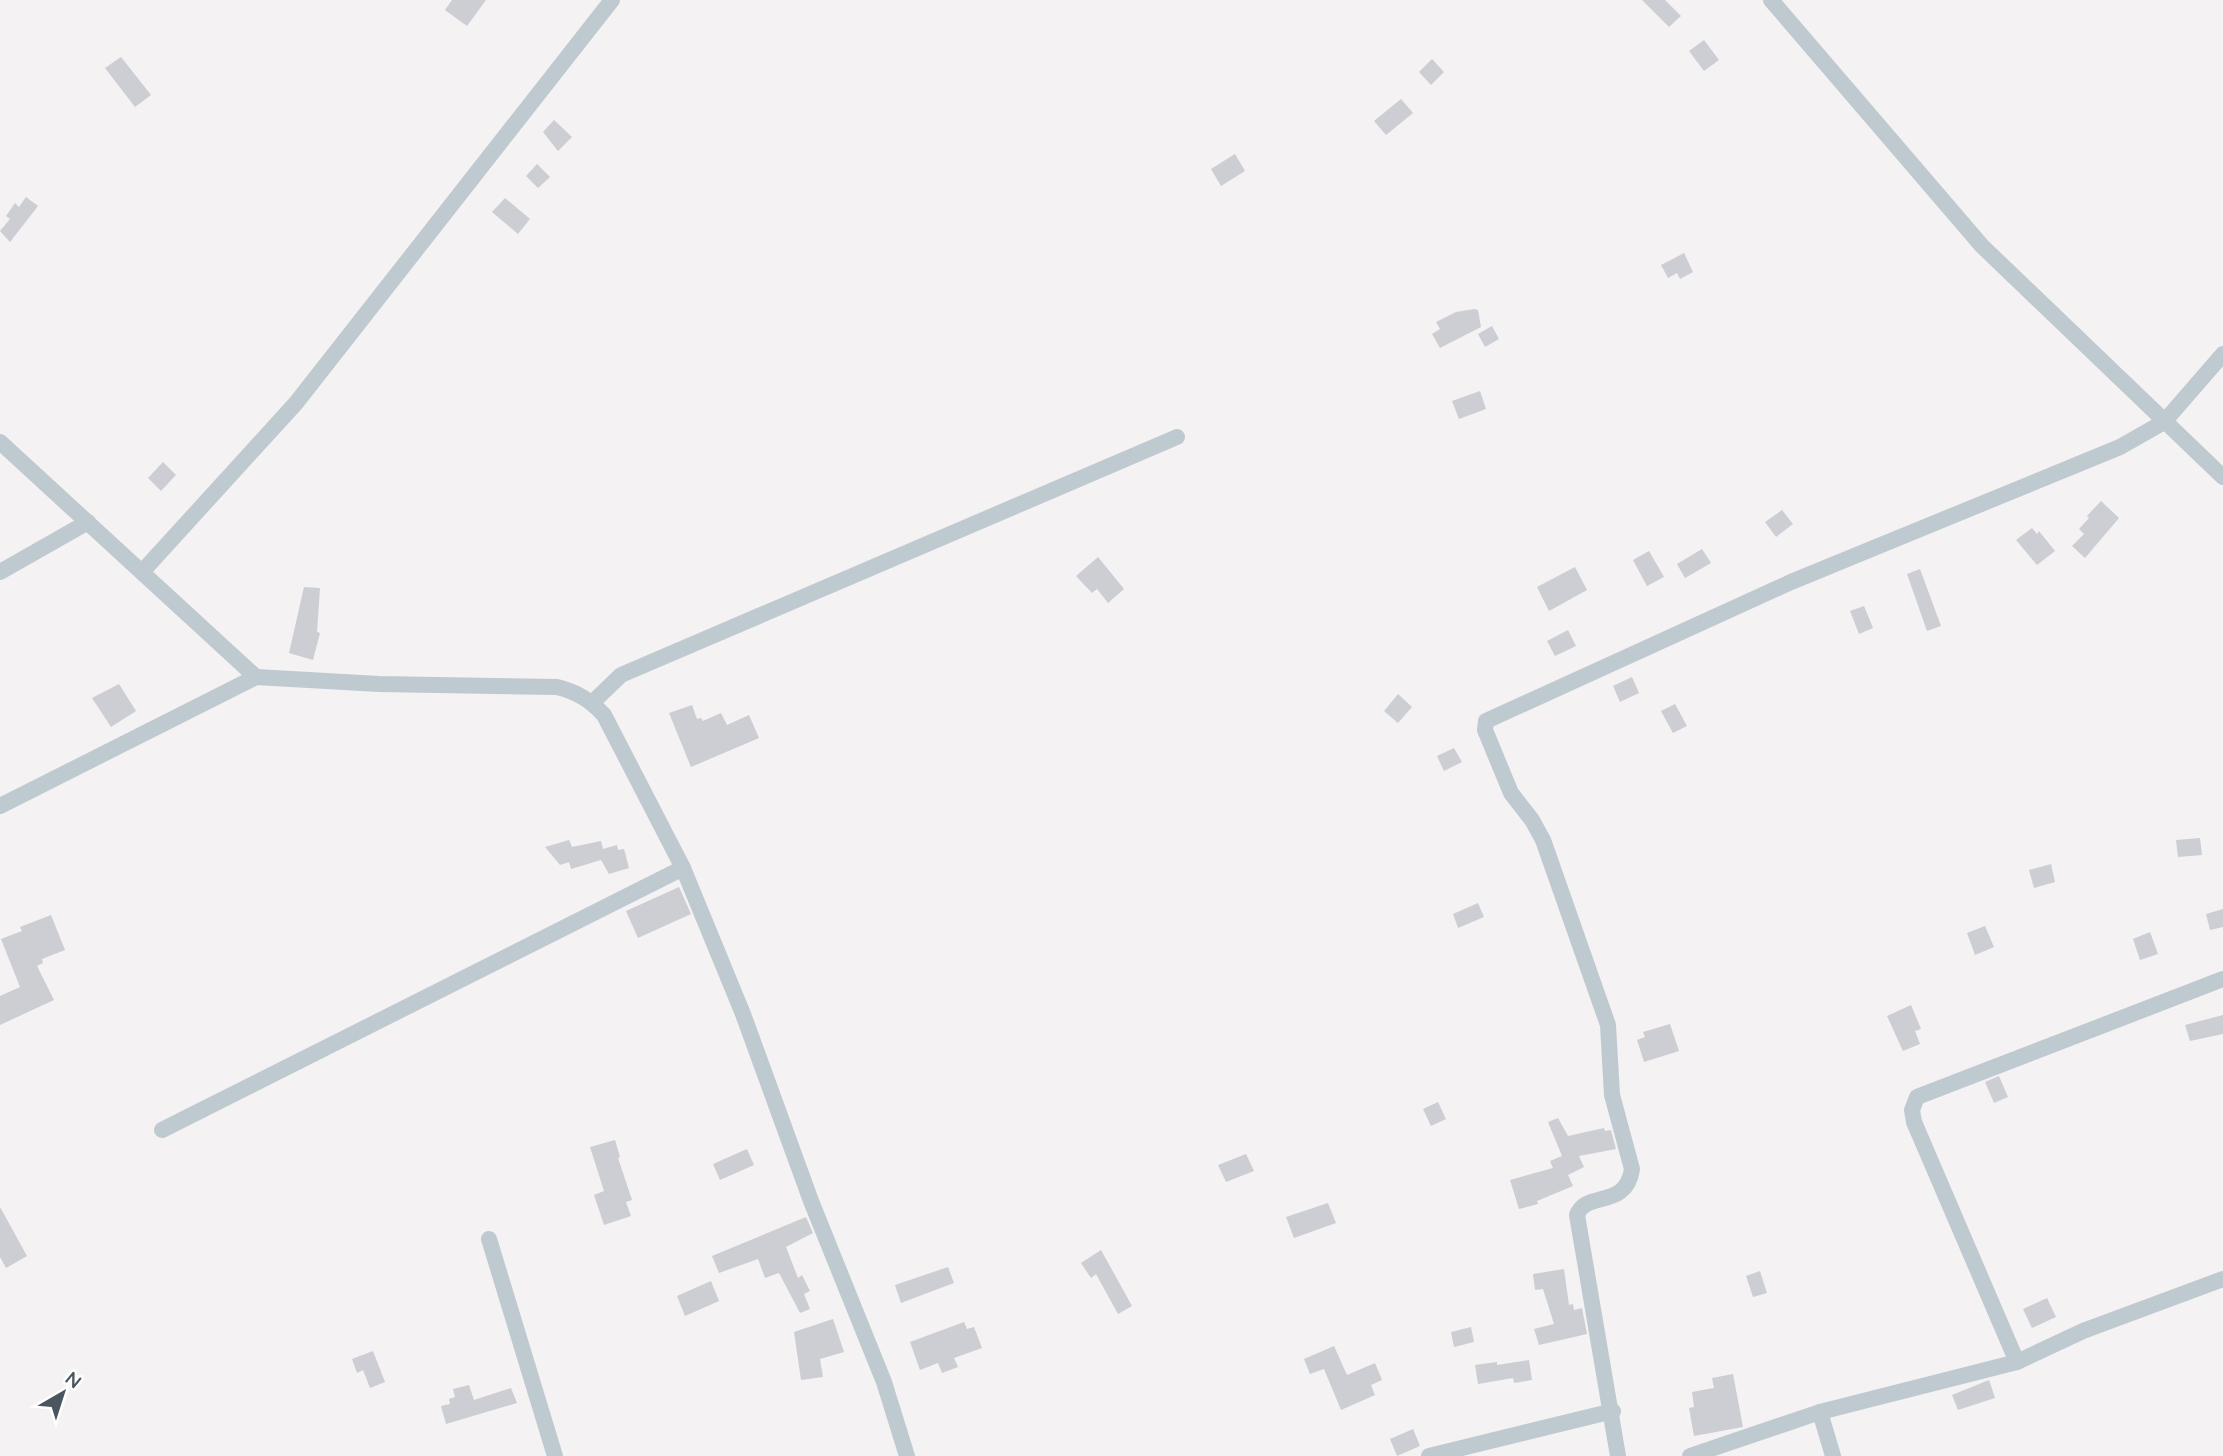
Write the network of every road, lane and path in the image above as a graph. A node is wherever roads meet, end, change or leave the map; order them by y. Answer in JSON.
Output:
{"nodes":[{"id":1,"x":612,"y":0,"type":"edge"},
{"id":2,"x":1772,"y":0,"type":"edge"},
{"id":3,"x":2223,"y":354,"type":"edge"},
{"id":4,"x":2164,"y":422,"type":"junction"},
{"id":5,"x":1178,"y":437,"type":"dead end"},
{"id":6,"x":0,"y":442,"type":"edge"},
{"id":7,"x":2223,"y":477,"type":"edge"},
{"id":8,"x":88,"y":522,"type":"junction"},
{"id":9,"x":0,"y":572,"type":"edge"},
{"id":10,"x":142,"y":572,"type":"junction"},
{"id":11,"x":256,"y":677,"type":"junction"},
{"id":12,"x":593,"y":702,"type":"junction"},
{"id":13,"x":0,"y":806,"type":"edge"},
{"id":14,"x":683,"y":868,"type":"junction"},
{"id":15,"x":2223,"y":979,"type":"edge"},
{"id":16,"x":162,"y":1130,"type":"dead end"},
{"id":17,"x":489,"y":1239,"type":"dead end"},
{"id":18,"x":2223,"y":1279,"type":"edge"},
{"id":19,"x":2017,"y":1362,"type":"junction"},
{"id":20,"x":1613,"y":1411,"type":"junction"},
{"id":21,"x":1819,"y":1412,"type":"junction"},
{"id":22,"x":555,"y":1456,"type":"edge"},
{"id":23,"x":906,"y":1456,"type":"edge"},
{"id":24,"x":1431,"y":1456,"type":"edge"},
{"id":25,"x":1618,"y":1456,"type":"edge"},
{"id":26,"x":1690,"y":1456,"type":"edge"},
{"id":27,"x":1833,"y":1456,"type":"edge"}],
"edges":[{"from":1,"to":10,"type":"street"},
{"from":2,"to":4,"type":"street"},
{"from":3,"to":4,"type":"street"},
{"from":4,"to":7,"type":"street"},
{"from":4,"to":20,"type":"street"},
{"from":5,"to":12,"type":"street"},
{"from":6,"to":8,"type":"street"},
{"from":8,"to":9,"type":"street"},
{"from":8,"to":10,"type":"street"},
{"from":10,"to":11,"type":"street"},
{"from":11,"to":12,"type":"street"},
{"from":11,"to":13,"type":"street"},
{"from":12,"to":14,"type":"street"},
{"from":14,"to":16,"type":"street"},
{"from":14,"to":23,"type":"street"},
{"from":15,"to":19,"type":"street"},
{"from":17,"to":22,"type":"street"},
{"from":18,"to":19,"type":"street"},
{"from":19,"to":21,"type":"street"},
{"from":20,"to":24,"type":"street"},
{"from":20,"to":25,"type":"street"},
{"from":21,"to":26,"type":"street"},
{"from":21,"to":27,"type":"street"}]}
